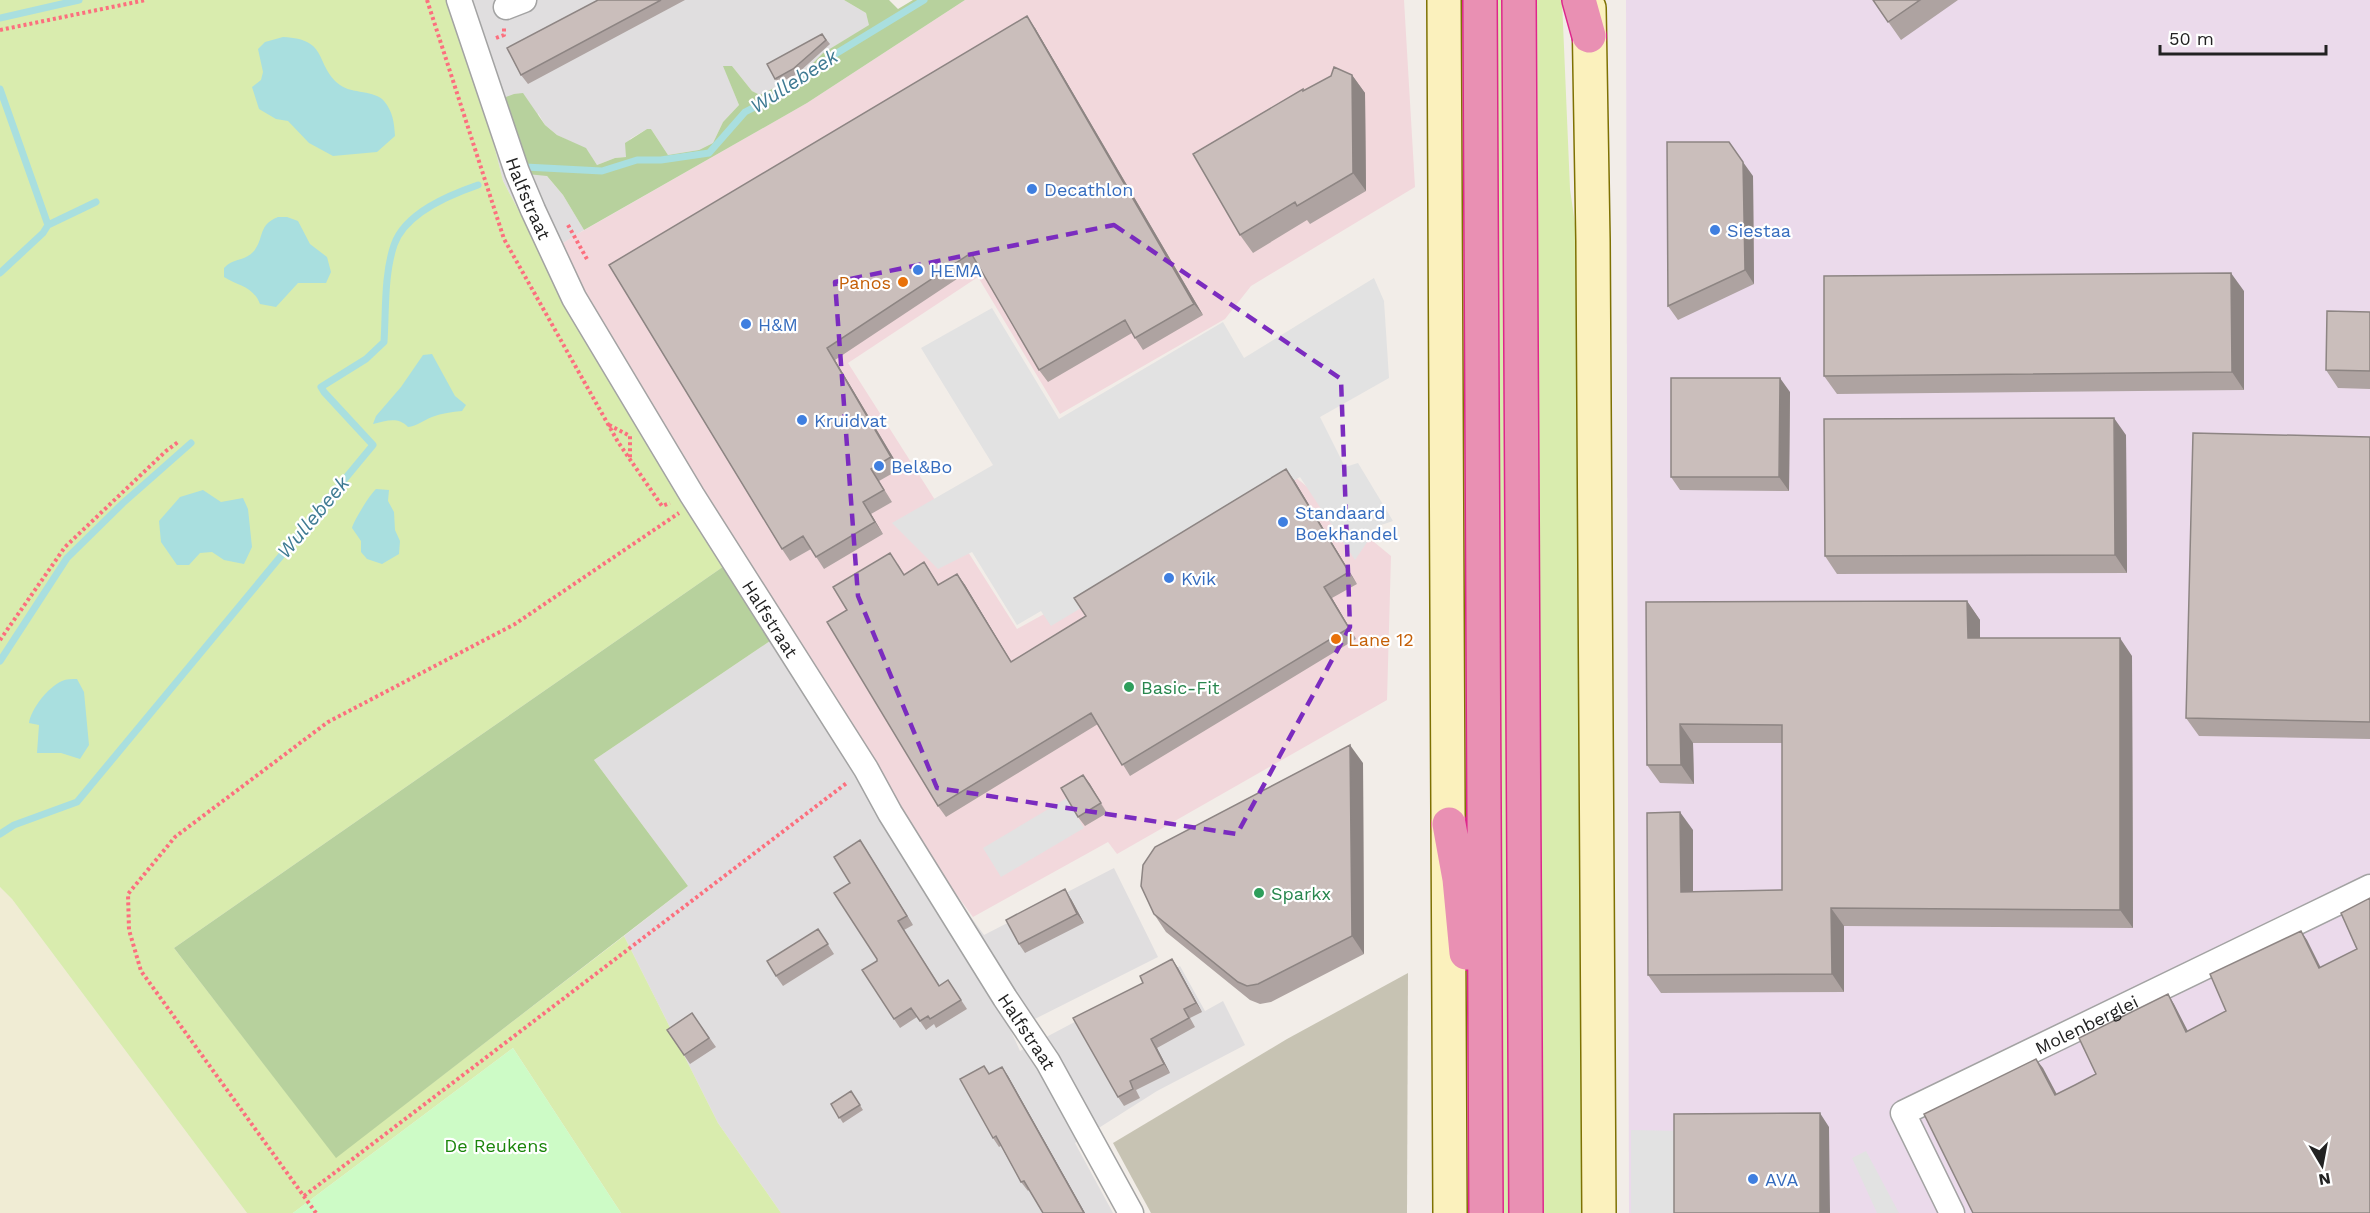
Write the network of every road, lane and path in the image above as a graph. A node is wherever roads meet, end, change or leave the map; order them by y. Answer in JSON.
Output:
{"nodes":[{"id":1,"x":146,"y":0,"type":"edge"},
{"id":2,"x":431,"y":0,"type":"edge"},
{"id":3,"x":459,"y":0,"type":"edge"},
{"id":4,"x":1444,"y":0,"type":"edge"},
{"id":5,"x":1480,"y":0,"type":"edge"},
{"id":6,"x":1519,"y":0,"type":"edge"},
{"id":7,"x":1579,"y":0,"type":"edge"},
{"id":8,"x":1589,"y":0,"type":"edge"},
{"id":9,"x":515,"y":3,"type":"edge"},
{"id":10,"x":430,"y":8,"type":"dead end"},
{"id":11,"x":0,"y":30,"type":"edge"},
{"id":12,"x":1589,"y":36,"type":"junction"},
{"id":13,"x":476,"y":48,"type":"junction"},
{"id":14,"x":608,"y":425,"type":"dead end"},
{"id":15,"x":178,"y":442,"type":"dead end"},
{"id":16,"x":630,"y":460,"type":"dead end"},
{"id":17,"x":687,"y":506,"type":"dead end"},
{"id":18,"x":0,"y":639,"type":"edge"},
{"id":19,"x":866,"y":769,"type":"junction"},
{"id":20,"x":1449,"y":824,"type":"junction"},
{"id":21,"x":2370,"y":887,"type":"edge"},
{"id":22,"x":1486,"y":1033,"type":"junction"},
{"id":23,"x":304,"y":1196,"type":"junction"},
{"id":24,"x":316,"y":1213,"type":"edge"},
{"id":25,"x":1131,"y":1213,"type":"edge"},
{"id":26,"x":1450,"y":1213,"type":"edge"},
{"id":27,"x":1486,"y":1213,"type":"edge"},
{"id":28,"x":1526,"y":1213,"type":"edge"},
{"id":29,"x":1599,"y":1213,"type":"edge"},
{"id":30,"x":1952,"y":1213,"type":"edge"}],
"edges":[{"from":1,"to":11,"type":"path"},
{"from":2,"to":10,"type":"path"},
{"from":3,"to":13,"type":"street","name":"Halfstraat"},
{"from":4,"to":20,"type":"main road"},
{"from":5,"to":22,"type":"highway"},
{"from":6,"to":28,"type":"highway"},
{"from":7,"to":12,"type":"highway"},
{"from":8,"to":12,"type":"main road"},
{"from":9,"to":13,"type":"path"},
{"from":12,"to":29,"type":"main road"},
{"from":13,"to":19,"type":"street","name":"Halfstraat"},
{"from":14,"to":16,"type":"path"},
{"from":15,"to":18,"type":"path"},
{"from":17,"to":23,"type":"path"},
{"from":19,"to":23,"type":"path"},
{"from":19,"to":25,"type":"street","name":"Halfstraat"},
{"from":20,"to":22,"type":"highway"},
{"from":20,"to":26,"type":"main road"},
{"from":21,"to":30,"type":"street","name":"Molenberglei"},
{"from":22,"to":27,"type":"highway"},
{"from":23,"to":24,"type":"path"}]}
